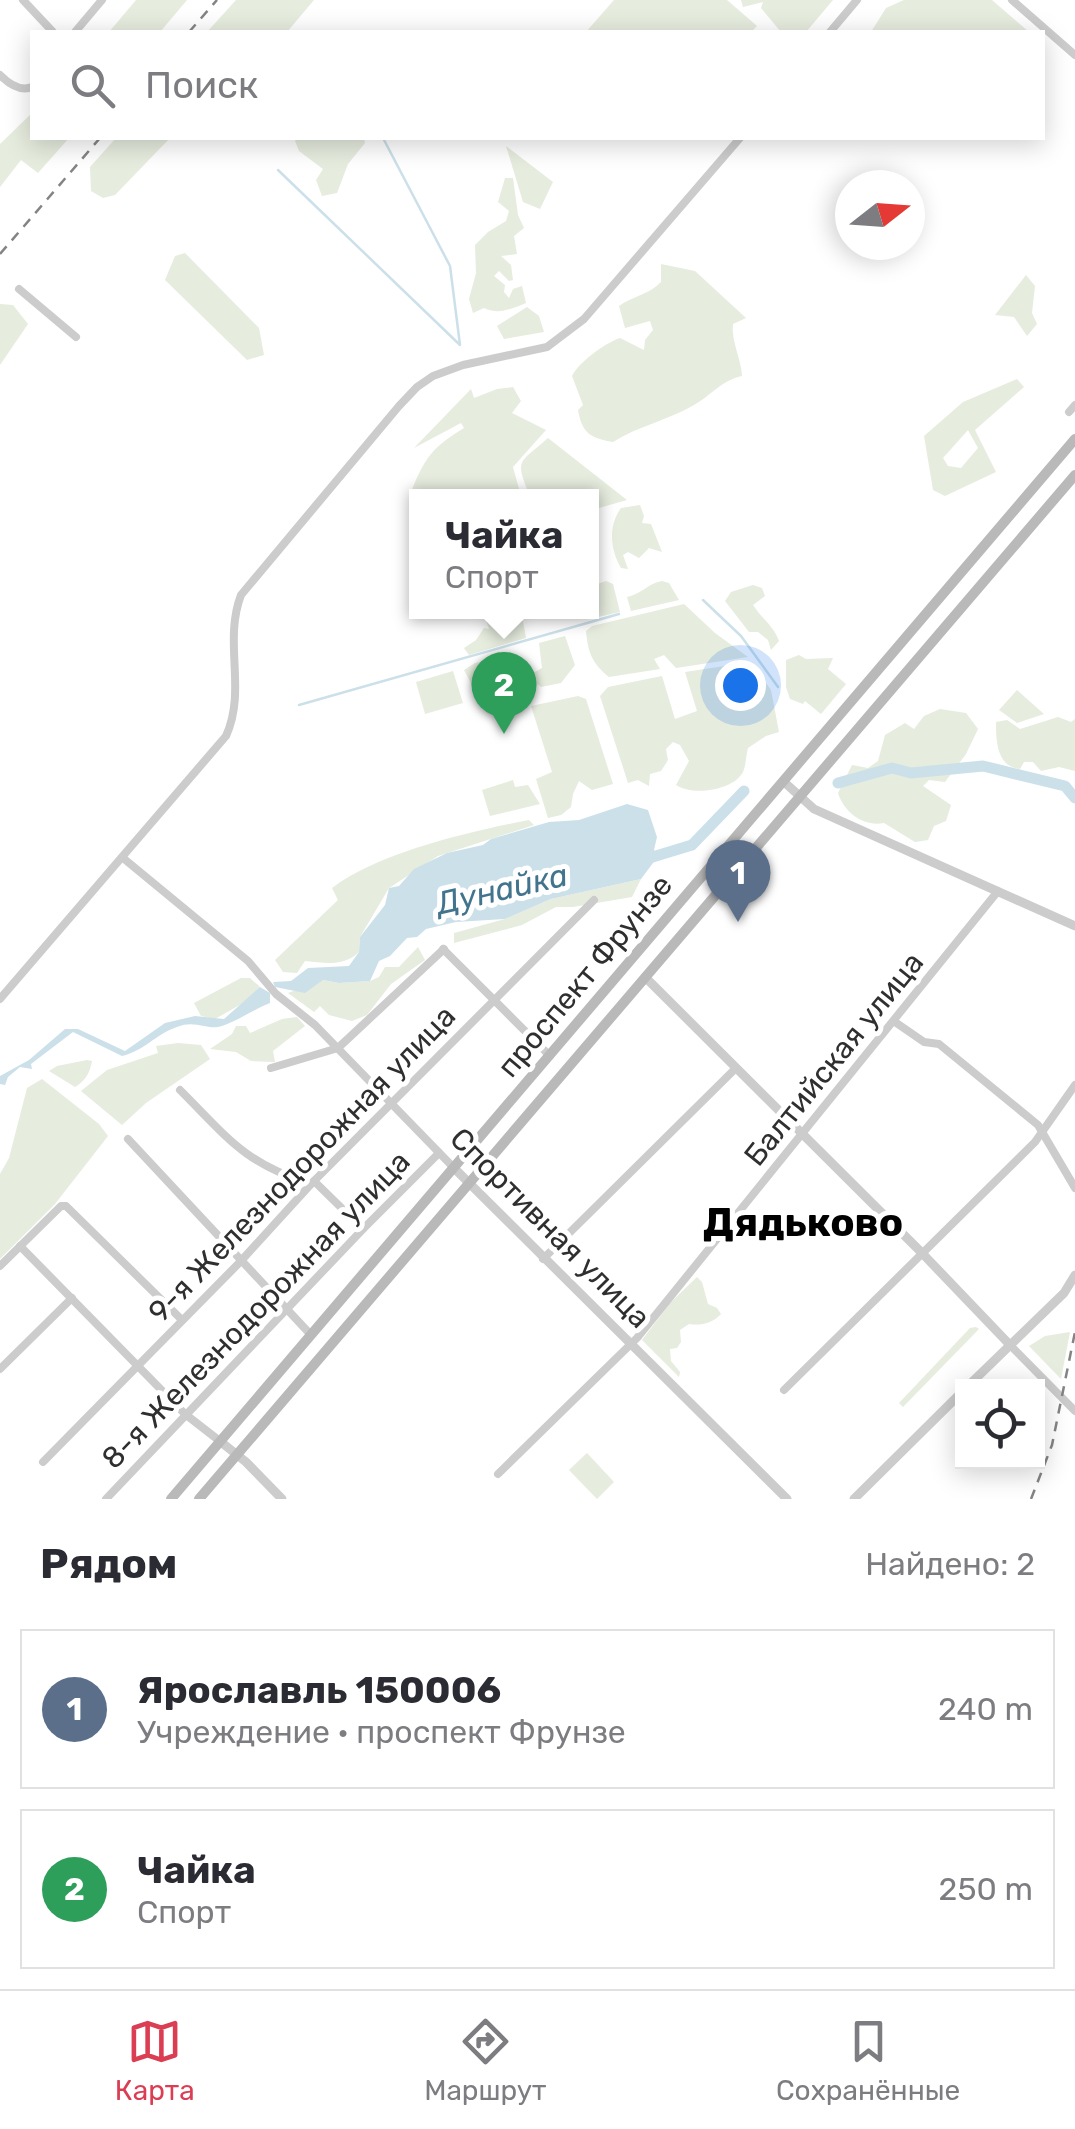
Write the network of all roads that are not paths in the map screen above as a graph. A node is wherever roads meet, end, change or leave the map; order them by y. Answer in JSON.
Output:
{"nodes":[{"id":1,"x":23,"y":0,"type":"edge"},
{"id":2,"x":102,"y":0,"type":"edge"},
{"id":3,"x":858,"y":0,"type":"edge"},
{"id":4,"x":1012,"y":0,"type":"edge"},
{"id":5,"x":51,"y":30,"type":"edge"},
{"id":6,"x":77,"y":30,"type":"edge"},
{"id":7,"x":832,"y":30,"type":"edge"},
{"id":8,"x":1075,"y":55,"type":"edge"},
{"id":9,"x":0,"y":76,"type":"edge"},
{"id":10,"x":28,"y":88,"type":"edge"},
{"id":11,"x":738,"y":140,"type":"edge"},
{"id":12,"x":19,"y":288,"type":"dead end"},
{"id":13,"x":76,"y":338,"type":"dead end"},
{"id":14,"x":1075,"y":439,"type":"edge"},
{"id":15,"x":1075,"y":475,"type":"edge"},
{"id":16,"x":783,"y":782,"type":"junction"},
{"id":17,"x":799,"y":796,"type":"junction"},
{"id":18,"x":123,"y":858,"type":"junction"},
{"id":19,"x":998,"y":891,"type":"junction"},
{"id":20,"x":594,"y":900,"type":"dead end"},
{"id":21,"x":1075,"y":926,"type":"edge"},
{"id":22,"x":646,"y":978,"type":"junction"},
{"id":23,"x":0,"y":999,"type":"edge"},
{"id":24,"x":496,"y":999,"type":"junction"},
{"id":25,"x":895,"y":1022,"type":"junction"},
{"id":26,"x":338,"y":1048,"type":"junction"},
{"id":27,"x":550,"y":1056,"type":"junction"},
{"id":28,"x":272,"y":1068,"type":"dead end"},
{"id":29,"x":736,"y":1068,"type":"junction"},
{"id":30,"x":1075,"y":1085,"type":"edge"},
{"id":31,"x":180,"y":1090,"type":"dead end"},
{"id":32,"x":391,"y":1103,"type":"junction"},
{"id":33,"x":1042,"y":1132,"type":"junction"},
{"id":34,"x":802,"y":1134,"type":"junction"},
{"id":35,"x":128,"y":1139,"type":"dead end"},
{"id":36,"x":440,"y":1153,"type":"junction"},
{"id":37,"x":454,"y":1168,"type":"junction"},
{"id":38,"x":312,"y":1182,"type":"junction"},
{"id":39,"x":470,"y":1184,"type":"junction"},
{"id":40,"x":1075,"y":1188,"type":"edge"},
{"id":41,"x":363,"y":1229,"type":"junction"},
{"id":42,"x":20,"y":1246,"type":"junction"},
{"id":43,"x":921,"y":1252,"type":"junction"},
{"id":44,"x":543,"y":1258,"type":"junction"},
{"id":45,"x":240,"y":1262,"type":"junction"},
{"id":46,"x":0,"y":1266,"type":"edge"},
{"id":47,"x":1075,"y":1276,"type":"edge"},
{"id":48,"x":72,"y":1298,"type":"junction"},
{"id":49,"x":286,"y":1310,"type":"junction"},
{"id":50,"x":181,"y":1319,"type":"junction"},
{"id":51,"x":312,"y":1335,"type":"junction"},
{"id":52,"x":631,"y":1344,"type":"junction"},
{"id":53,"x":1010,"y":1346,"type":"junction"},
{"id":54,"x":136,"y":1366,"type":"junction"},
{"id":55,"x":0,"y":1369,"type":"edge"},
{"id":56,"x":975,"y":1379,"type":"edge"},
{"id":57,"x":784,"y":1390,"type":"dead end"},
{"id":58,"x":955,"y":1399,"type":"edge"},
{"id":59,"x":1075,"y":1411,"type":"edge"},
{"id":60,"x":185,"y":1414,"type":"junction"},
{"id":61,"x":221,"y":1442,"type":"junction"},
{"id":62,"x":237,"y":1454,"type":"junction"},
{"id":63,"x":44,"y":1462,"type":"dead end"},
{"id":64,"x":498,"y":1474,"type":"dead end"},
{"id":65,"x":106,"y":1499,"type":"edge"},
{"id":66,"x":172,"y":1499,"type":"edge"},
{"id":67,"x":199,"y":1499,"type":"edge"},
{"id":68,"x":282,"y":1499,"type":"edge"},
{"id":69,"x":786,"y":1499,"type":"edge"},
{"id":70,"x":854,"y":1499,"type":"edge"}],
"edges":[{"from":1,"to":5,"type":"street"},
{"from":2,"to":6,"type":"street"},
{"from":3,"to":7,"type":"street"},
{"from":4,"to":8,"type":"street"},
{"from":9,"to":10,"type":"street"},
{"from":11,"to":18,"type":"street"},
{"from":12,"to":13,"type":"street"},
{"from":14,"to":16,"type":"main road","name":"проспект Фрунзе"},
{"from":15,"to":17,"type":"main road","name":"проспект Фрунзе"},
{"from":16,"to":17,"type":"street"},
{"from":16,"to":27,"type":"main road","name":"проспект Фрунзе"},
{"from":17,"to":19,"type":"street"},
{"from":17,"to":22,"type":"main road","name":"проспект Фрунзе"},
{"from":18,"to":23,"type":"street"},
{"from":18,"to":26,"type":"street","name":"Спортивная улица"},
{"from":19,"to":21,"type":"street"},
{"from":19,"to":25,"type":"street","name":"Балтийская улица"},
{"from":20,"to":24,"type":"street","name":"9-я Железнодорожная улица"},
{"from":22,"to":29,"type":"street"},
{"from":22,"to":39,"type":"main road","name":"проспект Фрунзе"},
{"from":24,"to":26,"type":"street"},
{"from":24,"to":27,"type":"street"},
{"from":24,"to":32,"type":"street","name":"9-я Железнодорожная улица"},
{"from":25,"to":33,"type":"street"},
{"from":25,"to":34,"type":"street","name":"Балтийская улица"},
{"from":26,"to":28,"type":"street"},
{"from":26,"to":32,"type":"street","name":"Спортивная улица"},
{"from":27,"to":37,"type":"main road","name":"проспект Фрунзе"},
{"from":29,"to":34,"type":"street"},
{"from":29,"to":44,"type":"street"},
{"from":30,"to":33,"type":"street"},
{"from":31,"to":38,"type":"street"},
{"from":32,"to":36,"type":"street","name":"Спортивная улица"},
{"from":32,"to":38,"type":"street","name":"9-я Железнодорожная улица"},
{"from":33,"to":40,"type":"street"},
{"from":33,"to":43,"type":"street"},
{"from":34,"to":43,"type":"street"},
{"from":34,"to":52,"type":"street","name":"Балтийская улица"},
{"from":35,"to":45,"type":"street"},
{"from":36,"to":37,"type":"street","name":"Спортивная улица"},
{"from":36,"to":41,"type":"street","name":"8-я Железнодорожная улица"},
{"from":37,"to":39,"type":"street","name":"Спортивная улица"},
{"from":37,"to":51,"type":"main road","name":"проспект Фрунзе"},
{"from":38,"to":41,"type":"street"},
{"from":38,"to":45,"type":"street","name":"9-я Железнодорожная улица"},
{"from":39,"to":44,"type":"street","name":"Спортивная улица"},
{"from":39,"to":62,"type":"main road","name":"проспект Фрунзе"},
{"from":41,"to":49,"type":"street","name":"8-я Железнодорожная улица"},
{"from":42,"to":46,"type":"street"},
{"from":42,"to":48,"type":"street"},
{"from":42,"to":50,"type":"street"},
{"from":43,"to":53,"type":"street"},
{"from":43,"to":57,"type":"street"},
{"from":44,"to":52,"type":"street","name":"Спортивная улица"},
{"from":45,"to":49,"type":"street"},
{"from":45,"to":50,"type":"street","name":"9-я Железнодорожная улица"},
{"from":47,"to":53,"type":"street"},
{"from":48,"to":54,"type":"street"},
{"from":48,"to":55,"type":"street"},
{"from":49,"to":51,"type":"street"},
{"from":49,"to":60,"type":"street","name":"8-я Железнодорожная улица"},
{"from":50,"to":54,"type":"street","name":"9-я Железнодорожная улица"},
{"from":51,"to":61,"type":"main road","name":"проспект Фрунзе"},
{"from":52,"to":64,"type":"street","name":"Балтийская улица"},
{"from":52,"to":69,"type":"street","name":"Спортивная улица"},
{"from":53,"to":56,"type":"street"},
{"from":53,"to":59,"type":"street"},
{"from":54,"to":60,"type":"street"},
{"from":54,"to":63,"type":"street","name":"9-я Железнодорожная улица"},
{"from":58,"to":70,"type":"street"},
{"from":60,"to":61,"type":"street"},
{"from":60,"to":65,"type":"street","name":"8-я Железнодорожная улица"},
{"from":61,"to":62,"type":"street"},
{"from":61,"to":66,"type":"main road","name":"проспект Фрунзе"},
{"from":62,"to":67,"type":"main road","name":"проспект Фрунзе"},
{"from":62,"to":68,"type":"street"}]}
